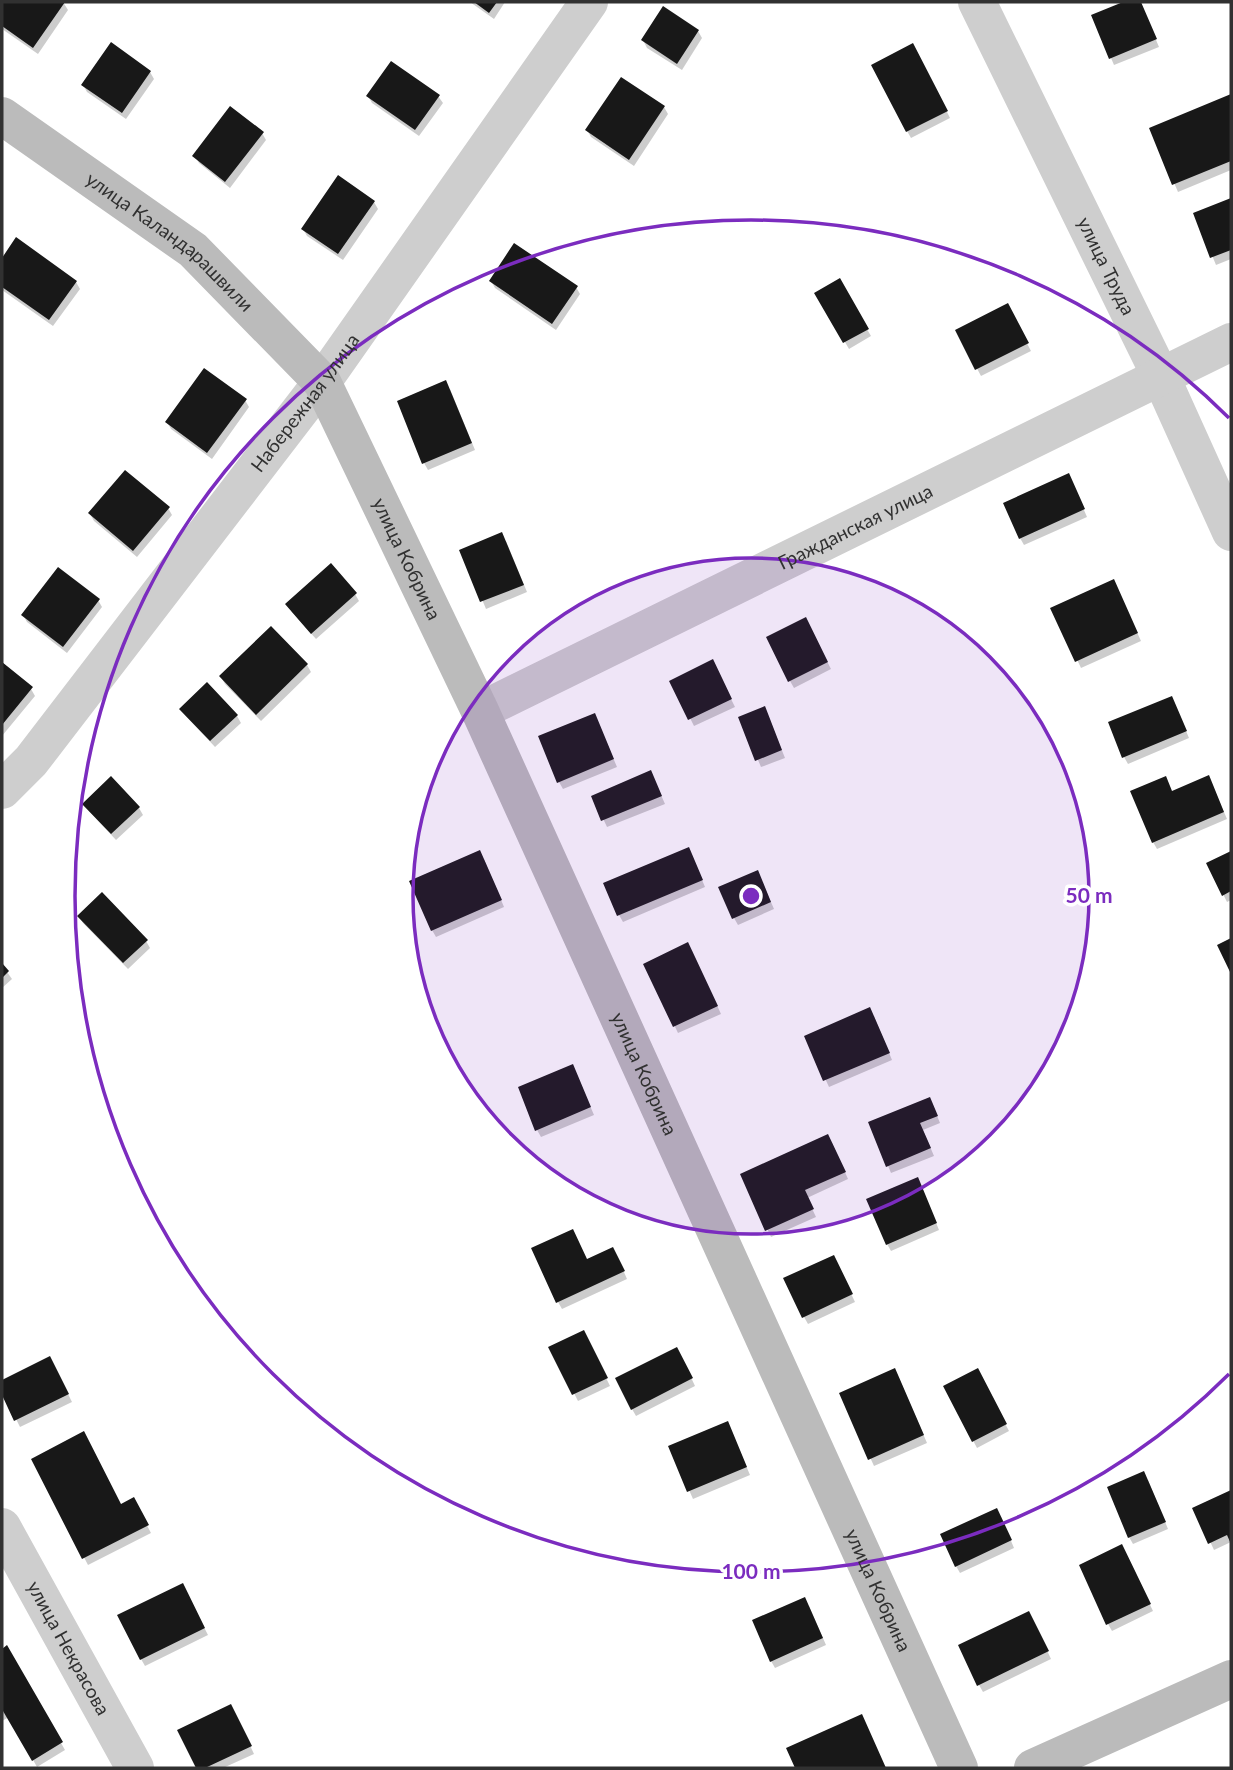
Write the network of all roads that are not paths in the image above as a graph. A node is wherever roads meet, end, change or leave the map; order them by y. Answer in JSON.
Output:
{"nodes":[{"id":1,"x":589,"y":2,"type":"edge"},
{"id":2,"x":977,"y":2,"type":"edge"},
{"id":3,"x":2,"y":116,"type":"edge"},
{"id":4,"x":1231,"y":342,"type":"edge"},
{"id":5,"x":1161,"y":377,"type":"junction"},
{"id":6,"x":322,"y":382,"type":"junction"},
{"id":7,"x":1231,"y":532,"type":"edge"},
{"id":8,"x":480,"y":711,"type":"junction"},
{"id":9,"x":2,"y":790,"type":"edge"},
{"id":10,"x":2,"y":1527,"type":"edge"},
{"id":11,"x":1231,"y":1679,"type":"edge"},
{"id":12,"x":135,"y":1768,"type":"edge"},
{"id":13,"x":959,"y":1768,"type":"edge"},
{"id":14,"x":1033,"y":1768,"type":"edge"}],
"edges":[{"from":1,"to":6,"type":"street","name":"Набережная улица"},
{"from":2,"to":5,"type":"street","name":"улица Труда"},
{"from":3,"to":6,"type":"main road","name":"улица Каландарашвили"},
{"from":4,"to":5,"type":"street","name":"Гражданская улица"},
{"from":5,"to":7,"type":"street","name":"улица Труда"},
{"from":5,"to":8,"type":"street","name":"Гражданская улица"},
{"from":6,"to":8,"type":"main road","name":"улица Кобрина"},
{"from":6,"to":9,"type":"street","name":"Набережная улица"},
{"from":8,"to":13,"type":"main road","name":"улица Кобрина"},
{"from":10,"to":12,"type":"street","name":"улица Некрасова"},
{"from":11,"to":14,"type":"main road"}]}
